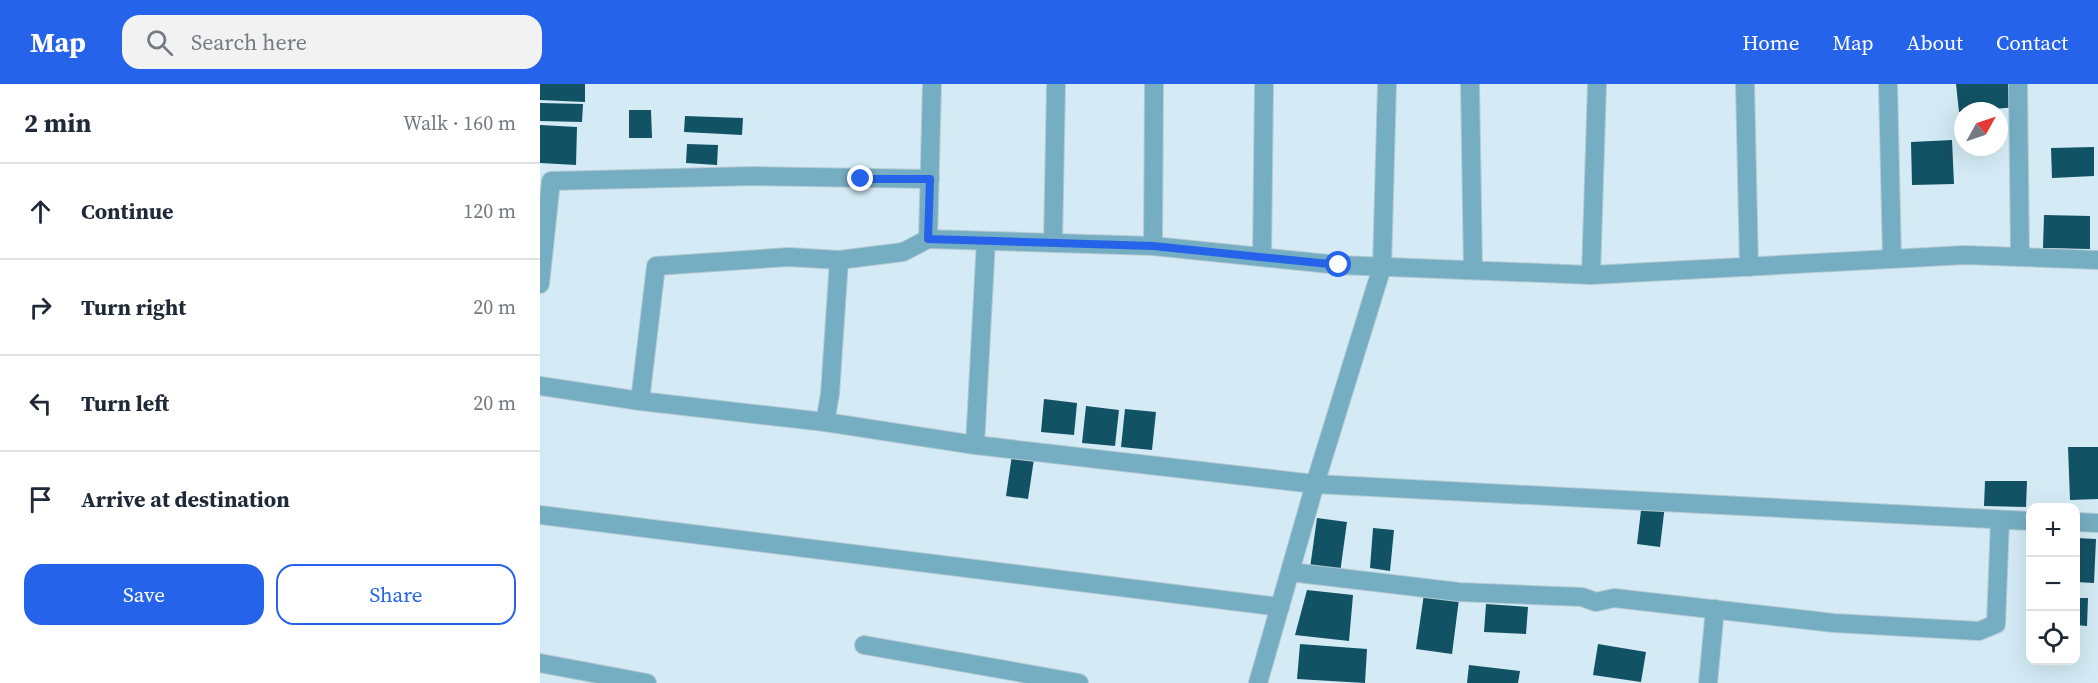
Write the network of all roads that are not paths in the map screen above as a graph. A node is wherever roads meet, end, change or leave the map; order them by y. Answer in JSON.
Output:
{"nodes":[{"id":1,"x":932,"y":84,"type":"edge"},
{"id":2,"x":1056,"y":84,"type":"edge"},
{"id":3,"x":1154,"y":84,"type":"edge"},
{"id":4,"x":1264,"y":84,"type":"edge"},
{"id":5,"x":1387,"y":84,"type":"edge"},
{"id":6,"x":1470,"y":84,"type":"edge"},
{"id":7,"x":1597,"y":84,"type":"edge"},
{"id":8,"x":1745,"y":84,"type":"edge"},
{"id":9,"x":1888,"y":84,"type":"edge"},
{"id":10,"x":2018,"y":84,"type":"edge"},
{"id":11,"x":930,"y":179,"type":"junction"},
{"id":12,"x":928,"y":239,"type":"junction"},
{"id":13,"x":986,"y":241,"type":"junction"},
{"id":14,"x":1053,"y":243,"type":"junction"},
{"id":15,"x":1153,"y":246,"type":"junction"},
{"id":16,"x":1262,"y":257,"type":"junction"},
{"id":17,"x":2020,"y":257,"type":"junction"},
{"id":18,"x":1892,"y":259,"type":"junction"},
{"id":19,"x":839,"y":260,"type":"junction"},
{"id":20,"x":2098,"y":260,"type":"edge"},
{"id":21,"x":1382,"y":267,"type":"junction"},
{"id":22,"x":1749,"y":267,"type":"junction"},
{"id":23,"x":1473,"y":270,"type":"junction"},
{"id":24,"x":1591,"y":275,"type":"junction"},
{"id":25,"x":540,"y":284,"type":"edge"},
{"id":26,"x":540,"y":386,"type":"edge"},
{"id":27,"x":640,"y":400,"type":"junction"},
{"id":28,"x":825,"y":422,"type":"junction"},
{"id":29,"x":975,"y":445,"type":"junction"},
{"id":30,"x":1315,"y":484,"type":"junction"},
{"id":31,"x":540,"y":515,"type":"edge"},
{"id":32,"x":2000,"y":520,"type":"junction"},
{"id":33,"x":2026,"y":521,"type":"edge"},
{"id":34,"x":2080,"y":522,"type":"edge"},
{"id":35,"x":2098,"y":523,"type":"edge"},
{"id":36,"x":1290,"y":572,"type":"junction"},
{"id":37,"x":1280,"y":607,"type":"junction"},
{"id":38,"x":1715,"y":609,"type":"junction"},
{"id":39,"x":864,"y":645,"type":"dead end"},
{"id":40,"x":540,"y":663,"type":"edge"},
{"id":41,"x":647,"y":683,"type":"edge"},
{"id":42,"x":1079,"y":683,"type":"edge"},
{"id":43,"x":1258,"y":683,"type":"edge"},
{"id":44,"x":1708,"y":683,"type":"edge"}],
"edges":[{"from":1,"to":11,"type":"street"},
{"from":2,"to":14,"type":"street"},
{"from":3,"to":15,"type":"street"},
{"from":4,"to":16,"type":"street"},
{"from":5,"to":21,"type":"street"},
{"from":6,"to":23,"type":"street"},
{"from":7,"to":24,"type":"street"},
{"from":8,"to":22,"type":"street"},
{"from":9,"to":18,"type":"street"},
{"from":10,"to":17,"type":"street"},
{"from":11,"to":12,"type":"street"},
{"from":11,"to":25,"type":"street"},
{"from":12,"to":13,"type":"street"},
{"from":12,"to":19,"type":"street"},
{"from":13,"to":14,"type":"street"},
{"from":13,"to":29,"type":"street"},
{"from":14,"to":15,"type":"street"},
{"from":15,"to":16,"type":"street"},
{"from":16,"to":21,"type":"street"},
{"from":17,"to":18,"type":"street"},
{"from":17,"to":20,"type":"street"},
{"from":18,"to":22,"type":"street"},
{"from":19,"to":27,"type":"street"},
{"from":19,"to":28,"type":"street"},
{"from":21,"to":23,"type":"street"},
{"from":21,"to":30,"type":"street"},
{"from":22,"to":24,"type":"street"},
{"from":23,"to":24,"type":"street"},
{"from":26,"to":27,"type":"street"},
{"from":27,"to":28,"type":"street"},
{"from":28,"to":29,"type":"street"},
{"from":29,"to":30,"type":"street"},
{"from":30,"to":32,"type":"street"},
{"from":30,"to":36,"type":"street"},
{"from":31,"to":37,"type":"street"},
{"from":32,"to":33,"type":"street"},
{"from":32,"to":38,"type":"street"},
{"from":34,"to":35,"type":"street"},
{"from":36,"to":37,"type":"street"},
{"from":36,"to":38,"type":"street"},
{"from":37,"to":43,"type":"street"},
{"from":38,"to":44,"type":"street"},
{"from":39,"to":42,"type":"street"},
{"from":40,"to":41,"type":"street"}]}
